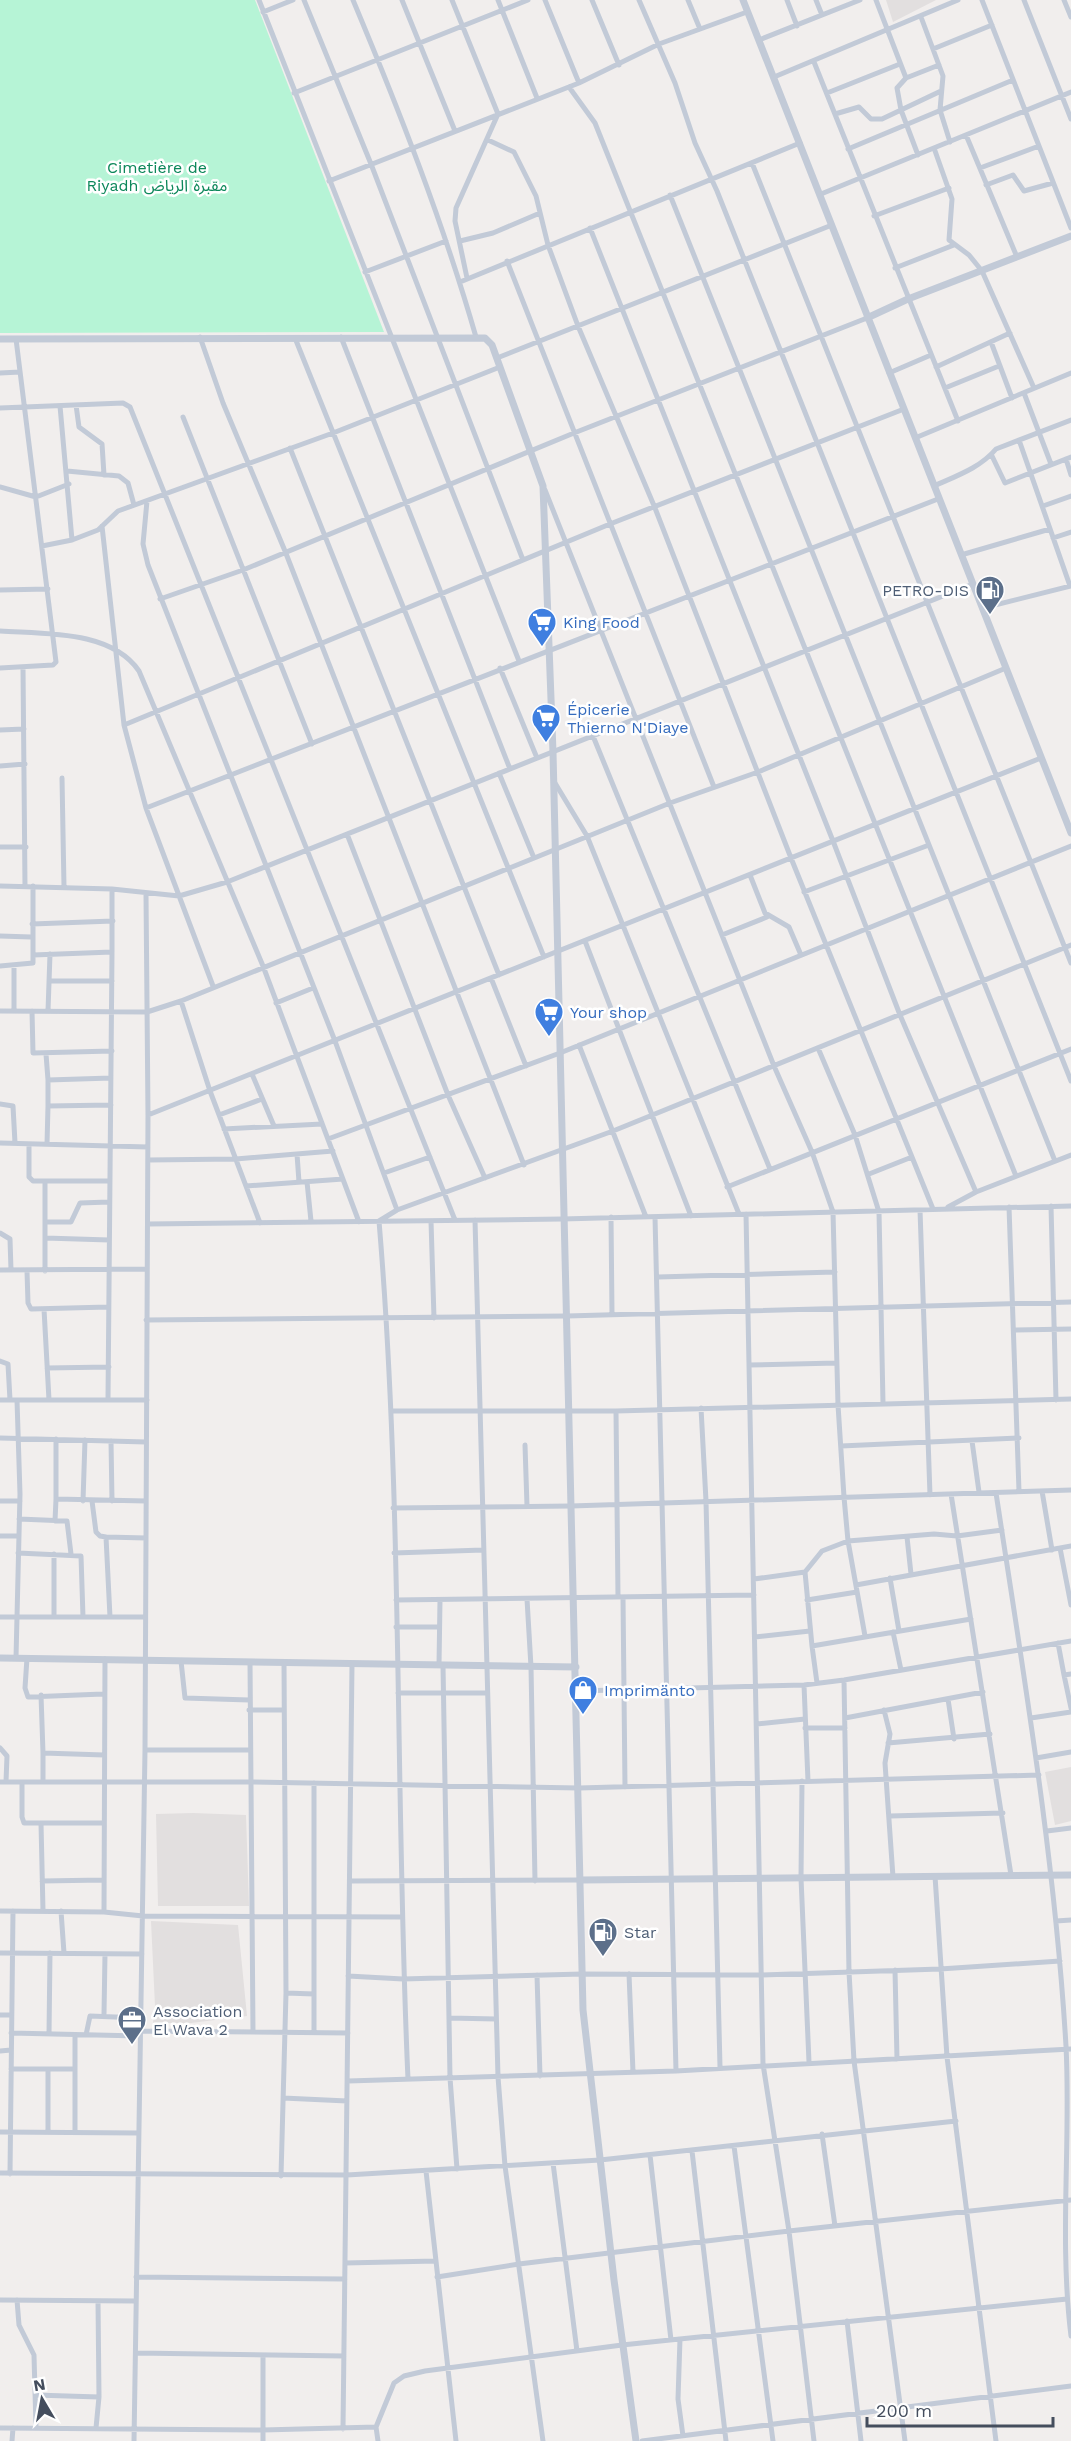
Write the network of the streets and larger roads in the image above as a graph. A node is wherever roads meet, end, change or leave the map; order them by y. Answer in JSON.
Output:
{"nodes":[{"id":1,"x":259,"y":0,"type":"edge"},
{"id":2,"x":293,"y":0,"type":"edge"},
{"id":3,"x":304,"y":0,"type":"edge"},
{"id":4,"x":353,"y":0,"type":"edge"},
{"id":5,"x":402,"y":0,"type":"edge"},
{"id":6,"x":452,"y":0,"type":"edge"},
{"id":7,"x":498,"y":0,"type":"edge"},
{"id":8,"x":528,"y":0,"type":"edge"},
{"id":9,"x":545,"y":0,"type":"edge"},
{"id":10,"x":592,"y":0,"type":"edge"},
{"id":11,"x":639,"y":0,"type":"edge"},
{"id":12,"x":688,"y":0,"type":"edge"},
{"id":13,"x":743,"y":0,"type":"edge"},
{"id":14,"x":787,"y":0,"type":"edge"},
{"id":15,"x":816,"y":0,"type":"edge"},
{"id":16,"x":860,"y":0,"type":"edge"},
{"id":17,"x":876,"y":0,"type":"edge"},
{"id":18,"x":958,"y":0,"type":"edge"},
{"id":19,"x":982,"y":0,"type":"edge"},
{"id":20,"x":1024,"y":0,"type":"edge"},
{"id":21,"x":1065,"y":0,"type":"edge"},
{"id":22,"x":844,"y":3,"type":"edge"},
{"id":23,"x":502,"y":10,"type":"junction"},
{"id":24,"x":263,"y":12,"type":"junction"},
{"id":25,"x":747,"y":12,"type":"junction"},
{"id":26,"x":822,"y":15,"type":"junction"},
{"id":27,"x":921,"y":16,"type":"junction"},
{"id":28,"x":1071,"y":17,"type":"edge"},
{"id":29,"x":992,"y":25,"type":"junction"},
{"id":30,"x":463,"y":26,"type":"junction"},
{"id":31,"x":797,"y":26,"type":"junction"},
{"id":32,"x":700,"y":29,"type":"junction"},
{"id":33,"x":887,"y":31,"type":"junction"},
{"id":34,"x":759,"y":40,"type":"junction"},
{"id":35,"x":420,"y":43,"type":"junction"},
{"id":36,"x":659,"y":44,"type":"junction"},
{"id":37,"x":933,"y":49,"type":"junction"},
{"id":38,"x":378,"y":60,"type":"junction"},
{"id":39,"x":814,"y":62,"type":"junction"},
{"id":40,"x":900,"y":64,"type":"junction"},
{"id":41,"x":619,"y":65,"type":"junction"},
{"id":42,"x":939,"y":65,"type":"junction"},
{"id":43,"x":335,"y":77,"type":"junction"},
{"id":44,"x":774,"y":77,"type":"junction"},
{"id":45,"x":906,"y":78,"type":"junction"},
{"id":46,"x":1013,"y":80,"type":"junction"},
{"id":47,"x":579,"y":83,"type":"junction"},
{"id":48,"x":569,"y":87,"type":"junction"},
{"id":49,"x":942,"y":91,"type":"junction"},
{"id":50,"x":1071,"y":92,"type":"edge"},
{"id":51,"x":294,"y":93,"type":"junction"},
{"id":52,"x":827,"y":93,"type":"junction"},
{"id":53,"x":1062,"y":96,"type":"junction"},
{"id":54,"x":537,"y":98,"type":"junction"},
{"id":55,"x":901,"y":110,"type":"junction"},
{"id":56,"x":940,"y":110,"type":"junction"},
{"id":57,"x":1024,"y":111,"type":"junction"},
{"id":58,"x":498,"y":114,"type":"junction"},
{"id":59,"x":835,"y":114,"type":"junction"},
{"id":60,"x":1071,"y":119,"type":"edge"},
{"id":61,"x":905,"y":124,"type":"junction"},
{"id":62,"x":455,"y":130,"type":"junction"},
{"id":63,"x":966,"y":135,"type":"junction"},
{"id":64,"x":488,"y":140,"type":"junction"},
{"id":65,"x":950,"y":142,"type":"junction"},
{"id":66,"x":800,"y":144,"type":"junction"},
{"id":67,"x":1039,"y":146,"type":"junction"},
{"id":68,"x":413,"y":148,"type":"junction"},
{"id":69,"x":934,"y":148,"type":"junction"},
{"id":70,"x":848,"y":149,"type":"junction"},
{"id":71,"x":918,"y":155,"type":"junction"},
{"id":72,"x":752,"y":163,"type":"junction"},
{"id":73,"x":371,"y":164,"type":"junction"},
{"id":74,"x":980,"y":168,"type":"junction"},
{"id":75,"x":712,"y":177,"type":"junction"},
{"id":76,"x":859,"y":179,"type":"junction"},
{"id":77,"x":329,"y":181,"type":"junction"},
{"id":78,"x":1053,"y":183,"type":"junction"},
{"id":79,"x":986,"y":185,"type":"junction"},
{"id":80,"x":949,"y":188,"type":"junction"},
{"id":81,"x":820,"y":194,"type":"junction"},
{"id":82,"x":670,"y":195,"type":"junction"},
{"id":83,"x":629,"y":211,"type":"junction"},
{"id":84,"x":540,"y":213,"type":"junction"},
{"id":85,"x":874,"y":216,"type":"junction"},
{"id":86,"x":832,"y":225,"type":"junction"},
{"id":87,"x":590,"y":228,"type":"junction"},
{"id":88,"x":1071,"y":228,"type":"edge"},
{"id":89,"x":1071,"y":236,"type":"edge"},
{"id":90,"x":446,"y":241,"type":"junction"},
{"id":91,"x":460,"y":241,"type":"junction"},
{"id":92,"x":784,"y":244,"type":"junction"},
{"id":93,"x":548,"y":245,"type":"junction"},
{"id":94,"x":954,"y":245,"type":"junction"},
{"id":95,"x":406,"y":256,"type":"junction"},
{"id":96,"x":1017,"y":257,"type":"junction"},
{"id":97,"x":744,"y":258,"type":"junction"},
{"id":98,"x":507,"y":261,"type":"junction"},
{"id":99,"x":895,"y":268,"type":"junction"},
{"id":100,"x":982,"y":270,"type":"junction"},
{"id":101,"x":364,"y":272,"type":"junction"},
{"id":102,"x":702,"y":275,"type":"junction"},
{"id":103,"x":467,"y":278,"type":"junction"},
{"id":104,"x":460,"y":282,"type":"junction"},
{"id":105,"x":662,"y":291,"type":"junction"},
{"id":106,"x":908,"y":299,"type":"junction"},
{"id":107,"x":622,"y":307,"type":"junction"},
{"id":108,"x":867,"y":318,"type":"junction"},
{"id":109,"x":578,"y":326,"type":"junction"},
{"id":110,"x":1010,"y":333,"type":"junction"},
{"id":111,"x":437,"y":336,"type":"junction"},
{"id":112,"x":200,"y":337,"type":"junction"},
{"id":113,"x":341,"y":337,"type":"junction"},
{"id":114,"x":390,"y":337,"type":"junction"},
{"id":115,"x":476,"y":337,"type":"junction"},
{"id":116,"x":295,"y":338,"type":"junction"},
{"id":117,"x":821,"y":338,"type":"junction"},
{"id":118,"x":0,"y":339,"type":"edge"},
{"id":119,"x":16,"y":339,"type":"junction"},
{"id":120,"x":537,"y":341,"type":"junction"},
{"id":121,"x":991,"y":342,"type":"junction"},
{"id":122,"x":782,"y":353,"type":"junction"},
{"id":123,"x":931,"y":356,"type":"junction"},
{"id":124,"x":497,"y":358,"type":"junction"},
{"id":125,"x":999,"y":366,"type":"junction"},
{"id":126,"x":936,"y":367,"type":"junction"},
{"id":127,"x":500,"y":368,"type":"junction"},
{"id":128,"x":741,"y":370,"type":"junction"},
{"id":129,"x":20,"y":372,"type":"junction"},
{"id":130,"x":0,"y":373,"type":"edge"},
{"id":131,"x":889,"y":373,"type":"junction"},
{"id":132,"x":1071,"y":373,"type":"edge"},
{"id":133,"x":454,"y":385,"type":"junction"},
{"id":134,"x":698,"y":386,"type":"junction"},
{"id":135,"x":945,"y":388,"type":"junction"},
{"id":136,"x":1034,"y":388,"type":"junction"},
{"id":137,"x":1024,"y":393,"type":"junction"},
{"id":138,"x":1012,"y":398,"type":"junction"},
{"id":139,"x":415,"y":400,"type":"junction"},
{"id":140,"x":658,"y":402,"type":"junction"},
{"id":141,"x":76,"y":405,"type":"junction"},
{"id":142,"x":60,"y":406,"type":"junction"},
{"id":143,"x":25,"y":407,"type":"junction"},
{"id":144,"x":0,"y":408,"type":"edge"},
{"id":145,"x":904,"y":409,"type":"junction"},
{"id":146,"x":183,"y":417,"type":"dead end"},
{"id":147,"x":373,"y":417,"type":"junction"},
{"id":148,"x":617,"y":418,"type":"junction"},
{"id":149,"x":1071,"y":420,"type":"edge"},
{"id":150,"x":958,"y":421,"type":"junction"},
{"id":151,"x":858,"y":428,"type":"junction"},
{"id":152,"x":1039,"y":432,"type":"junction"},
{"id":153,"x":333,"y":433,"type":"junction"},
{"id":154,"x":574,"y":433,"type":"junction"},
{"id":155,"x":915,"y":438,"type":"junction"},
{"id":156,"x":1019,"y":440,"type":"junction"},
{"id":157,"x":818,"y":443,"type":"junction"},
{"id":158,"x":290,"y":448,"type":"junction"},
{"id":159,"x":531,"y":451,"type":"junction"},
{"id":160,"x":992,"y":456,"type":"junction"},
{"id":161,"x":1068,"y":458,"type":"edge"},
{"id":162,"x":774,"y":461,"type":"junction"},
{"id":163,"x":248,"y":463,"type":"junction"},
{"id":164,"x":1051,"y":465,"type":"junction"},
{"id":165,"x":487,"y":469,"type":"junction"},
{"id":166,"x":67,"y":471,"type":"junction"},
{"id":167,"x":1030,"y":472,"type":"junction"},
{"id":168,"x":104,"y":475,"type":"junction"},
{"id":169,"x":1071,"y":475,"type":"edge"},
{"id":170,"x":734,"y":476,"type":"junction"},
{"id":171,"x":206,"y":480,"type":"junction"},
{"id":172,"x":69,"y":484,"type":"junction"},
{"id":173,"x":449,"y":485,"type":"junction"},
{"id":174,"x":543,"y":486,"type":"junction"},
{"id":175,"x":934,"y":486,"type":"junction"},
{"id":176,"x":0,"y":487,"type":"edge"},
{"id":177,"x":693,"y":492,"type":"junction"},
{"id":178,"x":164,"y":495,"type":"junction"},
{"id":179,"x":1071,"y":496,"type":"edge"},
{"id":180,"x":36,"y":497,"type":"junction"},
{"id":181,"x":939,"y":499,"type":"junction"},
{"id":182,"x":147,"y":501,"type":"junction"},
{"id":183,"x":407,"y":502,"type":"junction"},
{"id":184,"x":134,"y":505,"type":"junction"},
{"id":185,"x":1043,"y":506,"type":"junction"},
{"id":186,"x":655,"y":508,"type":"junction"},
{"id":187,"x":893,"y":515,"type":"junction"},
{"id":188,"x":367,"y":518,"type":"junction"},
{"id":189,"x":610,"y":524,"type":"junction"},
{"id":190,"x":102,"y":526,"type":"junction"},
{"id":191,"x":1050,"y":529,"type":"junction"},
{"id":192,"x":852,"y":531,"type":"junction"},
{"id":193,"x":1071,"y":532,"type":"edge"},
{"id":194,"x":325,"y":535,"type":"junction"},
{"id":195,"x":1053,"y":538,"type":"junction"},
{"id":196,"x":72,"y":540,"type":"junction"},
{"id":197,"x":567,"y":543,"type":"junction"},
{"id":198,"x":42,"y":546,"type":"junction"},
{"id":199,"x":810,"y":548,"type":"junction"},
{"id":200,"x":547,"y":550,"type":"junction"},
{"id":201,"x":285,"y":551,"type":"junction"},
{"id":202,"x":961,"y":555,"type":"junction"},
{"id":203,"x":523,"y":560,"type":"junction"},
{"id":204,"x":770,"y":564,"type":"junction"},
{"id":205,"x":243,"y":570,"type":"junction"},
{"id":206,"x":485,"y":576,"type":"junction"},
{"id":207,"x":728,"y":580,"type":"junction"},
{"id":208,"x":973,"y":584,"type":"junction"},
{"id":209,"x":201,"y":585,"type":"junction"},
{"id":210,"x":1070,"y":586,"type":"edge"},
{"id":211,"x":48,"y":589,"type":"junction"},
{"id":212,"x":0,"y":590,"type":"edge"},
{"id":213,"x":442,"y":594,"type":"junction"},
{"id":214,"x":688,"y":595,"type":"junction"},
{"id":215,"x":160,"y":599,"type":"junction"},
{"id":216,"x":929,"y":602,"type":"junction"},
{"id":217,"x":983,"y":608,"type":"junction"},
{"id":218,"x":404,"y":610,"type":"junction"},
{"id":219,"x":645,"y":612,"type":"junction"},
{"id":220,"x":887,"y":618,"type":"junction"},
{"id":221,"x":361,"y":627,"type":"junction"},
{"id":222,"x":601,"y":629,"type":"junction"},
{"id":223,"x":0,"y":631,"type":"edge"},
{"id":224,"x":54,"y":635,"type":"junction"},
{"id":225,"x":844,"y":635,"type":"junction"},
{"id":226,"x":321,"y":644,"type":"junction"},
{"id":227,"x":550,"y":648,"type":"junction"},
{"id":228,"x":116,"y":650,"type":"junction"},
{"id":229,"x":804,"y":651,"type":"junction"},
{"id":230,"x":279,"y":661,"type":"junction"},
{"id":231,"x":519,"y":661,"type":"junction"},
{"id":232,"x":23,"y":667,"type":"junction"},
{"id":233,"x":0,"y":668,"type":"edge"},
{"id":234,"x":500,"y":668,"type":"junction"},
{"id":235,"x":763,"y":668,"type":"junction"},
{"id":236,"x":1006,"y":668,"type":"junction"},
{"id":237,"x":238,"y":678,"type":"junction"},
{"id":238,"x":476,"y":678,"type":"junction"},
{"id":239,"x":724,"y":684,"type":"junction"},
{"id":240,"x":962,"y":688,"type":"junction"},
{"id":241,"x":438,"y":693,"type":"junction"},
{"id":242,"x":197,"y":695,"type":"junction"},
{"id":243,"x":681,"y":701,"type":"junction"},
{"id":244,"x":921,"y":704,"type":"junction"},
{"id":245,"x":395,"y":710,"type":"junction"},
{"id":246,"x":155,"y":712,"type":"junction"},
{"id":247,"x":636,"y":718,"type":"junction"},
{"id":248,"x":879,"y":722,"type":"junction"},
{"id":249,"x":124,"y":725,"type":"junction"},
{"id":250,"x":353,"y":727,"type":"junction"},
{"id":251,"x":24,"y":729,"type":"junction"},
{"id":252,"x":0,"y":730,"type":"edge"},
{"id":253,"x":593,"y":736,"type":"junction"},
{"id":254,"x":839,"y":738,"type":"junction"},
{"id":255,"x":312,"y":744,"type":"junction"},
{"id":256,"x":553,"y":752,"type":"junction"},
{"id":257,"x":799,"y":755,"type":"junction"},
{"id":258,"x":537,"y":758,"type":"junction"},
{"id":259,"x":1041,"y":758,"type":"junction"},
{"id":260,"x":271,"y":760,"type":"junction"},
{"id":261,"x":25,"y":765,"type":"junction"},
{"id":262,"x":0,"y":766,"type":"edge"},
{"id":263,"x":510,"y":769,"type":"junction"},
{"id":264,"x":758,"y":772,"type":"junction"},
{"id":265,"x":499,"y":773,"type":"junction"},
{"id":266,"x":230,"y":776,"type":"junction"},
{"id":267,"x":996,"y":776,"type":"junction"},
{"id":268,"x":62,"y":778,"type":"dead end"},
{"id":269,"x":554,"y":781,"type":"junction"},
{"id":270,"x":474,"y":783,"type":"junction"},
{"id":271,"x":714,"y":786,"type":"junction"},
{"id":272,"x":956,"y":792,"type":"junction"},
{"id":273,"x":189,"y":793,"type":"junction"},
{"id":274,"x":432,"y":800,"type":"junction"},
{"id":275,"x":670,"y":802,"type":"junction"},
{"id":276,"x":146,"y":808,"type":"junction"},
{"id":277,"x":914,"y":809,"type":"junction"},
{"id":278,"x":388,"y":817,"type":"junction"},
{"id":279,"x":627,"y":820,"type":"junction"},
{"id":280,"x":874,"y":825,"type":"junction"},
{"id":281,"x":1071,"y":832,"type":"edge"},
{"id":282,"x":346,"y":834,"type":"junction"},
{"id":283,"x":587,"y":836,"type":"junction"},
{"id":284,"x":833,"y":841,"type":"junction"},
{"id":285,"x":929,"y":845,"type":"junction"},
{"id":286,"x":1071,"y":846,"type":"edge"},
{"id":287,"x":0,"y":847,"type":"edge"},
{"id":288,"x":26,"y":847,"type":"junction"},
{"id":289,"x":555,"y":849,"type":"junction"},
{"id":290,"x":307,"y":850,"type":"junction"},
{"id":291,"x":534,"y":858,"type":"junction"},
{"id":292,"x":791,"y":858,"type":"junction"},
{"id":293,"x":888,"y":860,"type":"junction"},
{"id":294,"x":1029,"y":863,"type":"junction"},
{"id":295,"x":265,"y":867,"type":"junction"},
{"id":296,"x":508,"y":868,"type":"junction"},
{"id":297,"x":750,"y":875,"type":"junction"},
{"id":298,"x":846,"y":876,"type":"junction"},
{"id":299,"x":991,"y":878,"type":"junction"},
{"id":300,"x":227,"y":882,"type":"junction"},
{"id":301,"x":0,"y":886,"type":"edge"},
{"id":302,"x":25,"y":886,"type":"junction"},
{"id":303,"x":33,"y":886,"type":"junction"},
{"id":304,"x":464,"y":886,"type":"junction"},
{"id":305,"x":64,"y":887,"type":"junction"},
{"id":306,"x":112,"y":889,"type":"junction"},
{"id":307,"x":705,"y":892,"type":"junction"},
{"id":308,"x":804,"y":892,"type":"junction"},
{"id":309,"x":146,"y":894,"type":"junction"},
{"id":310,"x":949,"y":895,"type":"junction"},
{"id":311,"x":179,"y":896,"type":"junction"},
{"id":312,"x":422,"y":904,"type":"junction"},
{"id":313,"x":664,"y":909,"type":"junction"},
{"id":314,"x":909,"y":912,"type":"junction"},
{"id":315,"x":767,"y":916,"type":"junction"},
{"id":316,"x":381,"y":920,"type":"junction"},
{"id":317,"x":113,"y":921,"type":"junction"},
{"id":318,"x":32,"y":924,"type":"junction"},
{"id":319,"x":621,"y":926,"type":"junction"},
{"id":320,"x":865,"y":929,"type":"junction"},
{"id":321,"x":722,"y":935,"type":"junction"},
{"id":322,"x":0,"y":936,"type":"edge"},
{"id":323,"x":341,"y":936,"type":"junction"},
{"id":324,"x":32,"y":937,"type":"junction"},
{"id":325,"x":585,"y":941,"type":"junction"},
{"id":326,"x":826,"y":945,"type":"junction"},
{"id":327,"x":1068,"y":946,"type":"edge"},
{"id":328,"x":112,"y":951,"type":"junction"},
{"id":329,"x":299,"y":952,"type":"junction"},
{"id":330,"x":558,"y":952,"type":"junction"},
{"id":331,"x":50,"y":954,"type":"junction"},
{"id":332,"x":33,"y":955,"type":"junction"},
{"id":333,"x":801,"y":955,"type":"junction"},
{"id":334,"x":544,"y":957,"type":"junction"},
{"id":335,"x":1071,"y":963,"type":"edge"},
{"id":336,"x":1024,"y":964,"type":"junction"},
{"id":337,"x":0,"y":966,"type":"edge"},
{"id":338,"x":14,"y":966,"type":"junction"},
{"id":339,"x":263,"y":966,"type":"junction"},
{"id":340,"x":499,"y":975,"type":"junction"},
{"id":341,"x":491,"y":978,"type":"junction"},
{"id":342,"x":740,"y":980,"type":"junction"},
{"id":343,"x":49,"y":981,"type":"junction"},
{"id":344,"x":112,"y":981,"type":"junction"},
{"id":345,"x":983,"y":981,"type":"junction"},
{"id":346,"x":213,"y":986,"type":"junction"},
{"id":347,"x":313,"y":988,"type":"junction"},
{"id":348,"x":456,"y":992,"type":"junction"},
{"id":349,"x":700,"y":996,"type":"junction"},
{"id":350,"x":943,"y":998,"type":"junction"},
{"id":351,"x":181,"y":1001,"type":"junction"},
{"id":352,"x":276,"y":1003,"type":"junction"},
{"id":353,"x":416,"y":1008,"type":"junction"},
{"id":354,"x":0,"y":1011,"type":"edge"},
{"id":355,"x":14,"y":1011,"type":"junction"},
{"id":356,"x":32,"y":1011,"type":"junction"},
{"id":357,"x":48,"y":1011,"type":"junction"},
{"id":358,"x":112,"y":1012,"type":"junction"},
{"id":359,"x":147,"y":1012,"type":"junction"},
{"id":360,"x":657,"y":1014,"type":"junction"},
{"id":361,"x":900,"y":1015,"type":"junction"},
{"id":362,"x":377,"y":1024,"type":"junction"},
{"id":363,"x":618,"y":1029,"type":"junction"},
{"id":364,"x":861,"y":1031,"type":"junction"},
{"id":365,"x":335,"y":1041,"type":"junction"},
{"id":366,"x":579,"y":1045,"type":"junction"},
{"id":367,"x":818,"y":1048,"type":"junction"},
{"id":368,"x":1071,"y":1049,"type":"edge"},
{"id":369,"x":112,"y":1051,"type":"junction"},
{"id":370,"x":560,"y":1053,"type":"junction"},
{"id":371,"x":1060,"y":1053,"type":"junction"},
{"id":372,"x":46,"y":1054,"type":"junction"},
{"id":373,"x":295,"y":1057,"type":"junction"},
{"id":374,"x":526,"y":1066,"type":"junction"},
{"id":375,"x":774,"y":1066,"type":"junction"},
{"id":376,"x":1018,"y":1070,"type":"junction"},
{"id":377,"x":252,"y":1074,"type":"junction"},
{"id":378,"x":111,"y":1078,"type":"junction"},
{"id":379,"x":490,"y":1079,"type":"junction"},
{"id":380,"x":48,"y":1080,"type":"junction"},
{"id":381,"x":1071,"y":1081,"type":"edge"},
{"id":382,"x":735,"y":1082,"type":"junction"},
{"id":383,"x":978,"y":1087,"type":"junction"},
{"id":384,"x":210,"y":1091,"type":"junction"},
{"id":385,"x":448,"y":1095,"type":"junction"},
{"id":386,"x":262,"y":1099,"type":"junction"},
{"id":387,"x":692,"y":1099,"type":"junction"},
{"id":388,"x":0,"y":1104,"type":"edge"},
{"id":389,"x":937,"y":1104,"type":"junction"},
{"id":390,"x":111,"y":1105,"type":"junction"},
{"id":391,"x":48,"y":1106,"type":"junction"},
{"id":392,"x":411,"y":1109,"type":"junction"},
{"id":393,"x":148,"y":1115,"type":"junction"},
{"id":394,"x":219,"y":1115,"type":"junction"},
{"id":395,"x":651,"y":1116,"type":"junction"},
{"id":396,"x":897,"y":1120,"type":"junction"},
{"id":397,"x":322,"y":1124,"type":"junction"},
{"id":398,"x":367,"y":1125,"type":"junction"},
{"id":399,"x":274,"y":1126,"type":"junction"},
{"id":400,"x":224,"y":1129,"type":"junction"},
{"id":401,"x":613,"y":1131,"type":"junction"},
{"id":402,"x":855,"y":1136,"type":"junction"},
{"id":403,"x":328,"y":1139,"type":"junction"},
{"id":404,"x":0,"y":1143,"type":"edge"},
{"id":405,"x":15,"y":1143,"type":"junction"},
{"id":406,"x":29,"y":1144,"type":"junction"},
{"id":407,"x":47,"y":1144,"type":"junction"},
{"id":408,"x":110,"y":1147,"type":"junction"},
{"id":409,"x":148,"y":1147,"type":"junction"},
{"id":410,"x":333,"y":1151,"type":"junction"},
{"id":411,"x":561,"y":1152,"type":"junction"},
{"id":412,"x":812,"y":1152,"type":"junction"},
{"id":413,"x":297,"y":1154,"type":"junction"},
{"id":414,"x":1071,"y":1155,"type":"edge"},
{"id":415,"x":430,"y":1156,"type":"junction"},
{"id":416,"x":912,"y":1157,"type":"junction"},
{"id":417,"x":236,"y":1159,"type":"junction"},
{"id":418,"x":148,"y":1160,"type":"junction"},
{"id":419,"x":1055,"y":1161,"type":"junction"},
{"id":420,"x":524,"y":1165,"type":"junction"},
{"id":421,"x":770,"y":1169,"type":"junction"},
{"id":422,"x":384,"y":1173,"type":"junction"},
{"id":423,"x":869,"y":1174,"type":"junction"},
{"id":424,"x":1016,"y":1176,"type":"junction"},
{"id":425,"x":485,"y":1178,"type":"junction"},
{"id":426,"x":343,"y":1179,"type":"junction"},
{"id":427,"x":45,"y":1181,"type":"junction"},
{"id":428,"x":109,"y":1181,"type":"junction"},
{"id":429,"x":299,"y":1182,"type":"junction"},
{"id":430,"x":307,"y":1182,"type":"junction"},
{"id":431,"x":246,"y":1186,"type":"junction"},
{"id":432,"x":728,"y":1187,"type":"junction"},
{"id":433,"x":444,"y":1192,"type":"junction"},
{"id":434,"x":976,"y":1192,"type":"junction"},
{"id":435,"x":109,"y":1202,"type":"junction"},
{"id":436,"x":1051,"y":1206,"type":"junction"},
{"id":437,"x":1071,"y":1206,"type":"edge"},
{"id":438,"x":1009,"y":1207,"type":"junction"},
{"id":439,"x":947,"y":1208,"type":"junction"},
{"id":440,"x":933,"y":1209,"type":"junction"},
{"id":441,"x":397,"y":1210,"type":"junction"},
{"id":442,"x":920,"y":1210,"type":"junction"},
{"id":443,"x":833,"y":1212,"type":"junction"},
{"id":444,"x":879,"y":1212,"type":"junction"},
{"id":445,"x":742,"y":1214,"type":"junction"},
{"id":446,"x":691,"y":1215,"type":"junction"},
{"id":447,"x":611,"y":1217,"type":"junction"},
{"id":448,"x":646,"y":1217,"type":"junction"},
{"id":449,"x":655,"y":1217,"type":"junction"},
{"id":450,"x":562,"y":1219,"type":"junction"},
{"id":451,"x":455,"y":1220,"type":"junction"},
{"id":452,"x":475,"y":1220,"type":"junction"},
{"id":453,"x":311,"y":1221,"type":"junction"},
{"id":454,"x":358,"y":1221,"type":"junction"},
{"id":455,"x":379,"y":1221,"type":"junction"},
{"id":456,"x":431,"y":1221,"type":"junction"},
{"id":457,"x":45,"y":1222,"type":"junction"},
{"id":458,"x":260,"y":1223,"type":"junction"},
{"id":459,"x":148,"y":1224,"type":"junction"},
{"id":460,"x":0,"y":1233,"type":"edge"},
{"id":461,"x":45,"y":1238,"type":"junction"},
{"id":462,"x":109,"y":1240,"type":"junction"},
{"id":463,"x":147,"y":1269,"type":"junction"},
{"id":464,"x":0,"y":1270,"type":"edge"},
{"id":465,"x":11,"y":1270,"type":"junction"},
{"id":466,"x":27,"y":1270,"type":"junction"},
{"id":467,"x":45,"y":1271,"type":"junction"},
{"id":468,"x":108,"y":1271,"type":"junction"},
{"id":469,"x":835,"y":1272,"type":"junction"},
{"id":470,"x":747,"y":1274,"type":"junction"},
{"id":471,"x":658,"y":1277,"type":"junction"},
{"id":472,"x":1071,"y":1302,"type":"edge"},
{"id":473,"x":1053,"y":1303,"type":"junction"},
{"id":474,"x":1013,"y":1304,"type":"junction"},
{"id":475,"x":108,"y":1307,"type":"junction"},
{"id":476,"x":923,"y":1307,"type":"junction"},
{"id":477,"x":883,"y":1308,"type":"junction"},
{"id":478,"x":44,"y":1309,"type":"junction"},
{"id":479,"x":836,"y":1309,"type":"junction"},
{"id":480,"x":748,"y":1311,"type":"junction"},
{"id":481,"x":659,"y":1312,"type":"junction"},
{"id":482,"x":612,"y":1314,"type":"junction"},
{"id":483,"x":567,"y":1316,"type":"junction"},
{"id":484,"x":479,"y":1317,"type":"junction"},
{"id":485,"x":434,"y":1318,"type":"junction"},
{"id":486,"x":387,"y":1319,"type":"junction"},
{"id":487,"x":146,"y":1320,"type":"junction"},
{"id":488,"x":1053,"y":1329,"type":"junction"},
{"id":489,"x":1071,"y":1329,"type":"edge"},
{"id":490,"x":1014,"y":1330,"type":"junction"},
{"id":491,"x":0,"y":1361,"type":"edge"},
{"id":492,"x":837,"y":1363,"type":"junction"},
{"id":493,"x":749,"y":1365,"type":"junction"},
{"id":494,"x":109,"y":1367,"type":"junction"},
{"id":495,"x":47,"y":1368,"type":"junction"},
{"id":496,"x":1071,"y":1399,"type":"edge"},
{"id":497,"x":0,"y":1400,"type":"edge"},
{"id":498,"x":10,"y":1400,"type":"junction"},
{"id":499,"x":17,"y":1400,"type":"junction"},
{"id":500,"x":49,"y":1400,"type":"junction"},
{"id":501,"x":108,"y":1400,"type":"junction"},
{"id":502,"x":147,"y":1400,"type":"junction"},
{"id":503,"x":1017,"y":1400,"type":"junction"},
{"id":504,"x":1056,"y":1400,"type":"junction"},
{"id":505,"x":926,"y":1402,"type":"junction"},
{"id":506,"x":883,"y":1403,"type":"junction"},
{"id":507,"x":838,"y":1405,"type":"junction"},
{"id":508,"x":750,"y":1407,"type":"junction"},
{"id":509,"x":701,"y":1408,"type":"junction"},
{"id":510,"x":662,"y":1409,"type":"junction"},
{"id":511,"x":392,"y":1411,"type":"junction"},
{"id":512,"x":568,"y":1411,"type":"junction"},
{"id":513,"x":616,"y":1411,"type":"junction"},
{"id":514,"x":481,"y":1412,"type":"junction"},
{"id":515,"x":0,"y":1438,"type":"edge"},
{"id":516,"x":18,"y":1438,"type":"junction"},
{"id":517,"x":1019,"y":1438,"type":"junction"},
{"id":518,"x":56,"y":1439,"type":"junction"},
{"id":519,"x":85,"y":1440,"type":"junction"},
{"id":520,"x":111,"y":1441,"type":"junction"},
{"id":521,"x":972,"y":1441,"type":"junction"},
{"id":522,"x":146,"y":1442,"type":"junction"},
{"id":523,"x":927,"y":1443,"type":"junction"},
{"id":524,"x":525,"y":1445,"type":"dead end"},
{"id":525,"x":841,"y":1446,"type":"junction"},
{"id":526,"x":1071,"y":1490,"type":"edge"},
{"id":527,"x":1019,"y":1491,"type":"junction"},
{"id":528,"x":1042,"y":1491,"type":"junction"},
{"id":529,"x":979,"y":1492,"type":"junction"},
{"id":530,"x":996,"y":1493,"type":"junction"},
{"id":531,"x":930,"y":1494,"type":"junction"},
{"id":532,"x":951,"y":1494,"type":"junction"},
{"id":533,"x":844,"y":1497,"type":"junction"},
{"id":534,"x":56,"y":1500,"type":"junction"},
{"id":535,"x":0,"y":1501,"type":"edge"},
{"id":536,"x":20,"y":1501,"type":"junction"},
{"id":537,"x":83,"y":1501,"type":"junction"},
{"id":538,"x":92,"y":1501,"type":"junction"},
{"id":539,"x":112,"y":1501,"type":"junction"},
{"id":540,"x":706,"y":1501,"type":"junction"},
{"id":541,"x":752,"y":1501,"type":"junction"},
{"id":542,"x":146,"y":1502,"type":"junction"},
{"id":543,"x":664,"y":1503,"type":"junction"},
{"id":544,"x":617,"y":1505,"type":"junction"},
{"id":545,"x":526,"y":1506,"type":"junction"},
{"id":546,"x":571,"y":1506,"type":"junction"},
{"id":547,"x":483,"y":1507,"type":"junction"},
{"id":548,"x":393,"y":1508,"type":"junction"},
{"id":549,"x":19,"y":1519,"type":"junction"},
{"id":550,"x":55,"y":1521,"type":"junction"},
{"id":551,"x":1002,"y":1530,"type":"junction"},
{"id":552,"x":0,"y":1536,"type":"edge"},
{"id":553,"x":19,"y":1536,"type":"junction"},
{"id":554,"x":957,"y":1536,"type":"junction"},
{"id":555,"x":106,"y":1537,"type":"junction"},
{"id":556,"x":907,"y":1537,"type":"junction"},
{"id":557,"x":146,"y":1538,"type":"junction"},
{"id":558,"x":848,"y":1541,"type":"junction"},
{"id":559,"x":1071,"y":1546,"type":"edge"},
{"id":560,"x":1060,"y":1548,"type":"junction"},
{"id":561,"x":483,"y":1550,"type":"junction"},
{"id":562,"x":1052,"y":1550,"type":"junction"},
{"id":563,"x":18,"y":1553,"type":"junction"},
{"id":564,"x":394,"y":1553,"type":"junction"},
{"id":565,"x":54,"y":1554,"type":"junction"},
{"id":566,"x":71,"y":1554,"type":"junction"},
{"id":567,"x":1006,"y":1558,"type":"junction"},
{"id":568,"x":962,"y":1564,"type":"junction"},
{"id":569,"x":805,"y":1572,"type":"junction"},
{"id":570,"x":911,"y":1574,"type":"junction"},
{"id":571,"x":890,"y":1578,"type":"junction"},
{"id":572,"x":754,"y":1579,"type":"junction"},
{"id":573,"x":856,"y":1588,"type":"junction"},
{"id":574,"x":754,"y":1595,"type":"junction"},
{"id":575,"x":707,"y":1596,"type":"junction"},
{"id":576,"x":621,"y":1597,"type":"junction"},
{"id":577,"x":666,"y":1597,"type":"junction"},
{"id":578,"x":575,"y":1598,"type":"junction"},
{"id":579,"x":527,"y":1599,"type":"junction"},
{"id":580,"x":396,"y":1600,"type":"junction"},
{"id":581,"x":440,"y":1600,"type":"junction"},
{"id":582,"x":484,"y":1600,"type":"junction"},
{"id":583,"x":807,"y":1600,"type":"junction"},
{"id":584,"x":1071,"y":1602,"type":"edge"},
{"id":585,"x":0,"y":1617,"type":"edge"},
{"id":586,"x":17,"y":1617,"type":"junction"},
{"id":587,"x":54,"y":1617,"type":"junction"},
{"id":588,"x":83,"y":1617,"type":"junction"},
{"id":589,"x":110,"y":1617,"type":"junction"},
{"id":590,"x":145,"y":1617,"type":"junction"},
{"id":591,"x":971,"y":1619,"type":"junction"},
{"id":592,"x":396,"y":1627,"type":"junction"},
{"id":593,"x":440,"y":1627,"type":"junction"},
{"id":594,"x":810,"y":1631,"type":"junction"},
{"id":595,"x":897,"y":1632,"type":"junction"},
{"id":596,"x":865,"y":1636,"type":"junction"},
{"id":597,"x":754,"y":1637,"type":"junction"},
{"id":598,"x":1071,"y":1641,"type":"edge"},
{"id":599,"x":1058,"y":1643,"type":"junction"},
{"id":600,"x":812,"y":1646,"type":"junction"},
{"id":601,"x":1020,"y":1649,"type":"junction"},
{"id":602,"x":977,"y":1657,"type":"junction"},
{"id":603,"x":0,"y":1658,"type":"edge"},
{"id":604,"x":16,"y":1658,"type":"junction"},
{"id":605,"x":27,"y":1658,"type":"junction"},
{"id":606,"x":105,"y":1659,"type":"junction"},
{"id":607,"x":145,"y":1660,"type":"junction"},
{"id":608,"x":182,"y":1661,"type":"junction"},
{"id":609,"x":250,"y":1662,"type":"junction"},
{"id":610,"x":284,"y":1662,"type":"junction"},
{"id":611,"x":352,"y":1664,"type":"junction"},
{"id":612,"x":397,"y":1664,"type":"junction"},
{"id":613,"x":441,"y":1665,"type":"junction"},
{"id":614,"x":485,"y":1666,"type":"junction"},
{"id":615,"x":531,"y":1667,"type":"junction"},
{"id":616,"x":576,"y":1667,"type":"junction"},
{"id":617,"x":901,"y":1670,"type":"junction"},
{"id":618,"x":1068,"y":1675,"type":"edge"},
{"id":619,"x":844,"y":1680,"type":"junction"},
{"id":620,"x":817,"y":1683,"type":"junction"},
{"id":621,"x":804,"y":1684,"type":"junction"},
{"id":622,"x":710,"y":1688,"type":"junction"},
{"id":623,"x":756,"y":1688,"type":"junction"},
{"id":624,"x":622,"y":1690,"type":"junction"},
{"id":625,"x":666,"y":1690,"type":"junction"},
{"id":626,"x":577,"y":1691,"type":"junction"},
{"id":627,"x":983,"y":1692,"type":"junction"},
{"id":628,"x":444,"y":1693,"type":"junction"},
{"id":629,"x":486,"y":1693,"type":"junction"},
{"id":630,"x":103,"y":1694,"type":"junction"},
{"id":631,"x":398,"y":1694,"type":"junction"},
{"id":632,"x":41,"y":1695,"type":"junction"},
{"id":633,"x":948,"y":1698,"type":"junction"},
{"id":634,"x":249,"y":1700,"type":"junction"},
{"id":635,"x":249,"y":1710,"type":"junction"},
{"id":636,"x":284,"y":1710,"type":"junction"},
{"id":637,"x":884,"y":1710,"type":"junction"},
{"id":638,"x":1071,"y":1710,"type":"edge"},
{"id":639,"x":845,"y":1718,"type":"junction"},
{"id":640,"x":1030,"y":1718,"type":"junction"},
{"id":641,"x":805,"y":1719,"type":"junction"},
{"id":642,"x":757,"y":1724,"type":"junction"},
{"id":643,"x":805,"y":1728,"type":"junction"},
{"id":644,"x":845,"y":1728,"type":"junction"},
{"id":645,"x":990,"y":1734,"type":"junction"},
{"id":646,"x":954,"y":1739,"type":"junction"},
{"id":647,"x":888,"y":1743,"type":"junction"},
{"id":648,"x":0,"y":1748,"type":"edge"},
{"id":649,"x":145,"y":1750,"type":"junction"},
{"id":650,"x":249,"y":1750,"type":"junction"},
{"id":651,"x":1071,"y":1752,"type":"edge"},
{"id":652,"x":42,"y":1753,"type":"junction"},
{"id":653,"x":104,"y":1755,"type":"junction"},
{"id":654,"x":1036,"y":1758,"type":"junction"},
{"id":655,"x":1039,"y":1775,"type":"junction"},
{"id":656,"x":997,"y":1776,"type":"junction"},
{"id":657,"x":886,"y":1780,"type":"junction"},
{"id":658,"x":805,"y":1781,"type":"junction"},
{"id":659,"x":846,"y":1781,"type":"junction"},
{"id":660,"x":3,"y":1782,"type":"edge"},
{"id":661,"x":22,"y":1782,"type":"junction"},
{"id":662,"x":43,"y":1782,"type":"junction"},
{"id":663,"x":250,"y":1782,"type":"junction"},
{"id":664,"x":758,"y":1782,"type":"junction"},
{"id":665,"x":104,"y":1783,"type":"junction"},
{"id":666,"x":144,"y":1783,"type":"junction"},
{"id":667,"x":284,"y":1783,"type":"junction"},
{"id":668,"x":314,"y":1784,"type":"junction"},
{"id":669,"x":351,"y":1784,"type":"junction"},
{"id":670,"x":712,"y":1784,"type":"junction"},
{"id":671,"x":400,"y":1785,"type":"junction"},
{"id":672,"x":446,"y":1786,"type":"junction"},
{"id":673,"x":670,"y":1786,"type":"junction"},
{"id":674,"x":489,"y":1787,"type":"junction"},
{"id":675,"x":534,"y":1787,"type":"junction"},
{"id":676,"x":625,"y":1787,"type":"junction"},
{"id":677,"x":579,"y":1788,"type":"junction"},
{"id":678,"x":1003,"y":1813,"type":"junction"},
{"id":679,"x":890,"y":1816,"type":"junction"},
{"id":680,"x":41,"y":1823,"type":"junction"},
{"id":681,"x":102,"y":1823,"type":"junction"},
{"id":682,"x":1071,"y":1828,"type":"edge"},
{"id":683,"x":1047,"y":1831,"type":"junction"},
{"id":684,"x":1011,"y":1875,"type":"junction"},
{"id":685,"x":1051,"y":1875,"type":"junction"},
{"id":686,"x":1071,"y":1875,"type":"edge"},
{"id":687,"x":935,"y":1876,"type":"junction"},
{"id":688,"x":848,"y":1877,"type":"junction"},
{"id":689,"x":893,"y":1877,"type":"junction"},
{"id":690,"x":760,"y":1878,"type":"junction"},
{"id":691,"x":801,"y":1878,"type":"junction"},
{"id":692,"x":673,"y":1879,"type":"junction"},
{"id":693,"x":714,"y":1879,"type":"junction"},
{"id":694,"x":103,"y":1880,"type":"junction"},
{"id":695,"x":581,"y":1880,"type":"junction"},
{"id":696,"x":42,"y":1881,"type":"junction"},
{"id":697,"x":350,"y":1881,"type":"junction"},
{"id":698,"x":446,"y":1881,"type":"junction"},
{"id":699,"x":492,"y":1881,"type":"junction"},
{"id":700,"x":535,"y":1881,"type":"junction"},
{"id":701,"x":401,"y":1882,"type":"junction"},
{"id":702,"x":0,"y":1911,"type":"edge"},
{"id":703,"x":13,"y":1911,"type":"junction"},
{"id":704,"x":43,"y":1911,"type":"junction"},
{"id":705,"x":61,"y":1911,"type":"junction"},
{"id":706,"x":104,"y":1911,"type":"junction"},
{"id":707,"x":143,"y":1916,"type":"junction"},
{"id":708,"x":250,"y":1916,"type":"junction"},
{"id":709,"x":285,"y":1916,"type":"junction"},
{"id":710,"x":314,"y":1916,"type":"junction"},
{"id":711,"x":350,"y":1917,"type":"junction"},
{"id":712,"x":402,"y":1917,"type":"junction"},
{"id":713,"x":1071,"y":1920,"type":"edge"},
{"id":714,"x":1056,"y":1921,"type":"junction"},
{"id":715,"x":0,"y":1953,"type":"edge"},
{"id":716,"x":12,"y":1953,"type":"junction"},
{"id":717,"x":50,"y":1953,"type":"junction"},
{"id":718,"x":64,"y":1953,"type":"junction"},
{"id":719,"x":105,"y":1954,"type":"junction"},
{"id":720,"x":142,"y":1954,"type":"junction"},
{"id":721,"x":1060,"y":1961,"type":"junction"},
{"id":722,"x":940,"y":1969,"type":"junction"},
{"id":723,"x":895,"y":1971,"type":"junction"},
{"id":724,"x":849,"y":1972,"type":"junction"},
{"id":725,"x":806,"y":1973,"type":"junction"},
{"id":726,"x":582,"y":1974,"type":"junction"},
{"id":727,"x":629,"y":1974,"type":"junction"},
{"id":728,"x":674,"y":1974,"type":"junction"},
{"id":729,"x":537,"y":1975,"type":"junction"},
{"id":730,"x":717,"y":1975,"type":"junction"},
{"id":731,"x":762,"y":1975,"type":"junction"},
{"id":732,"x":348,"y":1976,"type":"junction"},
{"id":733,"x":495,"y":1976,"type":"junction"},
{"id":734,"x":448,"y":1977,"type":"junction"},
{"id":735,"x":403,"y":1979,"type":"junction"},
{"id":736,"x":286,"y":1993,"type":"junction"},
{"id":737,"x":314,"y":1994,"type":"junction"},
{"id":738,"x":104,"y":2014,"type":"junction"},
{"id":739,"x":0,"y":2015,"type":"edge"},
{"id":740,"x":11,"y":2015,"type":"junction"},
{"id":741,"x":140,"y":2018,"type":"junction"},
{"id":742,"x":449,"y":2018,"type":"junction"},
{"id":743,"x":496,"y":2019,"type":"junction"},
{"id":744,"x":252,"y":2031,"type":"junction"},
{"id":745,"x":285,"y":2031,"type":"junction"},
{"id":746,"x":314,"y":2032,"type":"junction"},
{"id":747,"x":11,"y":2033,"type":"junction"},
{"id":748,"x":139,"y":2033,"type":"junction"},
{"id":749,"x":348,"y":2033,"type":"junction"},
{"id":750,"x":50,"y":2034,"type":"junction"},
{"id":751,"x":75,"y":2035,"type":"junction"},
{"id":752,"x":86,"y":2035,"type":"junction"},
{"id":753,"x":1069,"y":2049,"type":"edge"},
{"id":754,"x":11,"y":2050,"type":"junction"},
{"id":755,"x":0,"y":2051,"type":"edge"},
{"id":756,"x":947,"y":2057,"type":"junction"},
{"id":757,"x":897,"y":2059,"type":"junction"},
{"id":758,"x":854,"y":2061,"type":"junction"},
{"id":759,"x":809,"y":2062,"type":"junction"},
{"id":760,"x":763,"y":2064,"type":"junction"},
{"id":761,"x":720,"y":2067,"type":"junction"},
{"id":762,"x":11,"y":2069,"type":"junction"},
{"id":763,"x":48,"y":2069,"type":"junction"},
{"id":764,"x":75,"y":2069,"type":"junction"},
{"id":765,"x":675,"y":2071,"type":"junction"},
{"id":766,"x":633,"y":2072,"type":"junction"},
{"id":767,"x":589,"y":2074,"type":"junction"},
{"id":768,"x":540,"y":2076,"type":"junction"},
{"id":769,"x":498,"y":2077,"type":"junction"},
{"id":770,"x":450,"y":2078,"type":"junction"},
{"id":771,"x":408,"y":2079,"type":"junction"},
{"id":772,"x":348,"y":2081,"type":"junction"},
{"id":773,"x":283,"y":2098,"type":"junction"},
{"id":774,"x":347,"y":2101,"type":"junction"},
{"id":775,"x":956,"y":2121,"type":"junction"},
{"id":776,"x":864,"y":2129,"type":"junction"},
{"id":777,"x":0,"y":2132,"type":"edge"},
{"id":778,"x":10,"y":2132,"type":"junction"},
{"id":779,"x":48,"y":2132,"type":"junction"},
{"id":780,"x":75,"y":2132,"type":"junction"},
{"id":781,"x":138,"y":2133,"type":"junction"},
{"id":782,"x":822,"y":2134,"type":"junction"},
{"id":783,"x":775,"y":2140,"type":"junction"},
{"id":784,"x":734,"y":2146,"type":"junction"},
{"id":785,"x":692,"y":2151,"type":"junction"},
{"id":786,"x":650,"y":2155,"type":"junction"},
{"id":787,"x":600,"y":2160,"type":"junction"},
{"id":788,"x":553,"y":2163,"type":"junction"},
{"id":789,"x":505,"y":2166,"type":"junction"},
{"id":790,"x":457,"y":2169,"type":"junction"},
{"id":791,"x":426,"y":2170,"type":"junction"},
{"id":792,"x":0,"y":2173,"type":"edge"},
{"id":793,"x":10,"y":2174,"type":"junction"},
{"id":794,"x":347,"y":2175,"type":"junction"},
{"id":795,"x":138,"y":2176,"type":"junction"},
{"id":796,"x":281,"y":2176,"type":"junction"},
{"id":797,"x":1068,"y":2201,"type":"edge"},
{"id":798,"x":969,"y":2212,"type":"junction"},
{"id":799,"x":877,"y":2222,"type":"junction"},
{"id":800,"x":835,"y":2226,"type":"junction"},
{"id":801,"x":789,"y":2231,"type":"junction"},
{"id":802,"x":747,"y":2237,"type":"junction"},
{"id":803,"x":1069,"y":2237,"type":"edge"},
{"id":804,"x":705,"y":2243,"type":"junction"},
{"id":805,"x":661,"y":2247,"type":"junction"},
{"id":806,"x":611,"y":2253,"type":"junction"},
{"id":807,"x":565,"y":2258,"type":"junction"},
{"id":808,"x":436,"y":2261,"type":"junction"},
{"id":809,"x":345,"y":2263,"type":"junction"},
{"id":810,"x":519,"y":2264,"type":"junction"},
{"id":811,"x":136,"y":2277,"type":"junction"},
{"id":812,"x":437,"y":2277,"type":"junction"},
{"id":813,"x":345,"y":2279,"type":"junction"},
{"id":814,"x":1067,"y":2299,"type":"junction"},
{"id":815,"x":0,"y":2300,"type":"edge"},
{"id":816,"x":17,"y":2300,"type":"junction"},
{"id":817,"x":98,"y":2301,"type":"junction"},
{"id":818,"x":135,"y":2301,"type":"junction"},
{"id":819,"x":981,"y":2306,"type":"junction"},
{"id":820,"x":1069,"y":2310,"type":"edge"},
{"id":821,"x":889,"y":2317,"type":"junction"},
{"id":822,"x":847,"y":2321,"type":"junction"},
{"id":823,"x":800,"y":2326,"type":"junction"},
{"id":824,"x":759,"y":2331,"type":"junction"},
{"id":825,"x":714,"y":2336,"type":"junction"},
{"id":826,"x":1071,"y":2336,"type":"edge"},
{"id":827,"x":680,"y":2339,"type":"junction"},
{"id":828,"x":671,"y":2340,"type":"junction"},
{"id":829,"x":622,"y":2345,"type":"junction"},
{"id":830,"x":577,"y":2351,"type":"junction"},
{"id":831,"x":136,"y":2353,"type":"junction"},
{"id":832,"x":263,"y":2355,"type":"junction"},
{"id":833,"x":344,"y":2356,"type":"junction"},
{"id":834,"x":532,"y":2357,"type":"junction"},
{"id":835,"x":447,"y":2367,"type":"junction"},
{"id":836,"x":1071,"y":2386,"type":"edge"},
{"id":837,"x":35,"y":2395,"type":"junction"},
{"id":838,"x":991,"y":2396,"type":"junction"},
{"id":839,"x":99,"y":2397,"type":"junction"},
{"id":840,"x":901,"y":2407,"type":"junction"},
{"id":841,"x":858,"y":2413,"type":"junction"},
{"id":842,"x":811,"y":2418,"type":"junction"},
{"id":843,"x":771,"y":2424,"type":"junction"},
{"id":844,"x":376,"y":2427,"type":"junction"},
{"id":845,"x":0,"y":2428,"type":"edge"},
{"id":846,"x":13,"y":2428,"type":"junction"},
{"id":847,"x":36,"y":2428,"type":"junction"},
{"id":848,"x":96,"y":2428,"type":"junction"},
{"id":849,"x":134,"y":2428,"type":"junction"},
{"id":850,"x":344,"y":2429,"type":"junction"},
{"id":851,"x":263,"y":2430,"type":"junction"},
{"id":852,"x":725,"y":2431,"type":"junction"},
{"id":853,"x":683,"y":2436,"type":"junction"},
{"id":854,"x":12,"y":2441,"type":"edge"},
{"id":855,"x":134,"y":2441,"type":"edge"},
{"id":856,"x":263,"y":2441,"type":"edge"},
{"id":857,"x":378,"y":2441,"type":"edge"},
{"id":858,"x":456,"y":2441,"type":"edge"},
{"id":859,"x":543,"y":2441,"type":"edge"},
{"id":860,"x":636,"y":2441,"type":"edge"},
{"id":861,"x":642,"y":2441,"type":"edge"},
{"id":862,"x":726,"y":2441,"type":"edge"},
{"id":863,"x":773,"y":2441,"type":"edge"},
{"id":864,"x":814,"y":2441,"type":"edge"},
{"id":865,"x":861,"y":2441,"type":"edge"},
{"id":866,"x":905,"y":2441,"type":"edge"},
{"id":867,"x":996,"y":2441,"type":"edge"}],
"edges":[{"from":1,"to":24,"type":"street"},
{"from":2,"to":24,"type":"street"},
{"from":3,"to":43,"type":"street"},
{"from":4,"to":38,"type":"street"},
{"from":5,"to":35,"type":"street"},
{"from":6,"to":30,"type":"street"},
{"from":7,"to":23,"type":"street"},
{"from":8,"to":23,"type":"street"},
{"from":9,"to":47,"type":"street"},
{"from":10,"to":41,"type":"street"},
{"from":11,"to":36,"type":"street"},
{"from":12,"to":32,"type":"street"},
{"from":13,"to":25,"type":"street"},
{"from":14,"to":31,"type":"street"},
{"from":15,"to":26,"type":"street"},
{"from":16,"to":22,"type":"street"},
{"from":17,"to":33,"type":"street"},
{"from":18,"to":27,"type":"street"},
{"from":19,"to":29,"type":"street"},
{"from":20,"to":53,"type":"street"},
{"from":21,"to":28,"type":"street"},
{"from":22,"to":26,"type":"street"},
{"from":23,"to":30,"type":"street"},
{"from":23,"to":54,"type":"street"},
{"from":24,"to":51,"type":"street"},
{"from":25,"to":32,"type":"street"},
{"from":25,"to":34,"type":"street"},
{"from":26,"to":31,"type":"street"},
{"from":27,"to":33,"type":"street"},
{"from":27,"to":37,"type":"street"},
{"from":29,"to":37,"type":"street"},
{"from":29,"to":46,"type":"street"},
{"from":30,"to":35,"type":"street"},
{"from":30,"to":58,"type":"street"},
{"from":31,"to":34,"type":"street"},
{"from":32,"to":36,"type":"street"},
{"from":33,"to":39,"type":"street"},
{"from":33,"to":40,"type":"street"},
{"from":34,"to":44,"type":"street"},
{"from":35,"to":38,"type":"street"},
{"from":35,"to":62,"type":"street"},
{"from":36,"to":41,"type":"street"},
{"from":36,"to":75,"type":"street"},
{"from":37,"to":42,"type":"street"},
{"from":38,"to":43,"type":"street"},
{"from":38,"to":68,"type":"street"},
{"from":39,"to":44,"type":"street"},
{"from":39,"to":52,"type":"street"},
{"from":40,"to":45,"type":"street"},
{"from":40,"to":52,"type":"street"},
{"from":41,"to":47,"type":"street"},
{"from":42,"to":45,"type":"street"},
{"from":42,"to":49,"type":"street"},
{"from":43,"to":51,"type":"street"},
{"from":43,"to":73,"type":"street"},
{"from":44,"to":66,"type":"street"},
{"from":45,"to":55,"type":"street"},
{"from":46,"to":56,"type":"street"},
{"from":46,"to":57,"type":"street"},
{"from":47,"to":48,"type":"street"},
{"from":48,"to":54,"type":"street"},
{"from":48,"to":83,"type":"street"},
{"from":49,"to":55,"type":"street"},
{"from":49,"to":56,"type":"street"},
{"from":50,"to":53,"type":"street"},
{"from":51,"to":77,"type":"street"},
{"from":52,"to":59,"type":"street"},
{"from":53,"to":57,"type":"street"},
{"from":53,"to":60,"type":"street"},
{"from":54,"to":58,"type":"street"},
{"from":55,"to":59,"type":"street"},
{"from":55,"to":61,"type":"street"},
{"from":56,"to":61,"type":"street"},
{"from":56,"to":65,"type":"street"},
{"from":57,"to":63,"type":"street"},
{"from":57,"to":67,"type":"street"},
{"from":58,"to":62,"type":"street"},
{"from":58,"to":64,"type":"street"},
{"from":59,"to":70,"type":"street"},
{"from":61,"to":70,"type":"street"},
{"from":61,"to":71,"type":"street"},
{"from":62,"to":68,"type":"street"},
{"from":63,"to":65,"type":"street"},
{"from":63,"to":74,"type":"street"},
{"from":64,"to":84,"type":"street"},
{"from":64,"to":91,"type":"street"},
{"from":65,"to":69,"type":"street"},
{"from":66,"to":72,"type":"street"},
{"from":66,"to":81,"type":"street"},
{"from":67,"to":74,"type":"street"},
{"from":67,"to":78,"type":"street"},
{"from":68,"to":73,"type":"street"},
{"from":68,"to":90,"type":"street"},
{"from":69,"to":71,"type":"street"},
{"from":69,"to":80,"type":"street"},
{"from":70,"to":76,"type":"street"},
{"from":71,"to":76,"type":"street"},
{"from":72,"to":75,"type":"street"},
{"from":72,"to":92,"type":"street"},
{"from":73,"to":77,"type":"street"},
{"from":73,"to":95,"type":"street"},
{"from":74,"to":79,"type":"street"},
{"from":75,"to":82,"type":"street"},
{"from":75,"to":97,"type":"street"},
{"from":76,"to":81,"type":"street"},
{"from":76,"to":85,"type":"street"},
{"from":77,"to":101,"type":"street"},
{"from":78,"to":79,"type":"street"},
{"from":78,"to":88,"type":"street"},
{"from":79,"to":96,"type":"street"},
{"from":80,"to":85,"type":"street"},
{"from":80,"to":94,"type":"street"},
{"from":81,"to":86,"type":"street"},
{"from":82,"to":83,"type":"street"},
{"from":82,"to":102,"type":"street"},
{"from":83,"to":87,"type":"street"},
{"from":83,"to":105,"type":"street"},
{"from":84,"to":91,"type":"street"},
{"from":84,"to":93,"type":"street"},
{"from":85,"to":99,"type":"street"},
{"from":86,"to":92,"type":"street"},
{"from":86,"to":108,"type":"street"},
{"from":87,"to":93,"type":"street"},
{"from":87,"to":107,"type":"street"},
{"from":89,"to":96,"type":"street"},
{"from":90,"to":95,"type":"street"},
{"from":90,"to":104,"type":"street"},
{"from":91,"to":103,"type":"street"},
{"from":92,"to":97,"type":"street"},
{"from":92,"to":117,"type":"street"},
{"from":93,"to":98,"type":"street"},
{"from":93,"to":109,"type":"street"},
{"from":94,"to":99,"type":"street"},
{"from":94,"to":100,"type":"street"},
{"from":95,"to":101,"type":"street"},
{"from":95,"to":111,"type":"street"},
{"from":96,"to":100,"type":"street"},
{"from":97,"to":102,"type":"street"},
{"from":97,"to":122,"type":"street"},
{"from":98,"to":103,"type":"street"},
{"from":98,"to":120,"type":"street"},
{"from":99,"to":106,"type":"street"},
{"from":100,"to":106,"type":"street"},
{"from":100,"to":110,"type":"street"},
{"from":101,"to":114,"type":"street"},
{"from":102,"to":105,"type":"street"},
{"from":102,"to":128,"type":"street"},
{"from":103,"to":104,"type":"street"},
{"from":104,"to":115,"type":"street"},
{"from":105,"to":107,"type":"street"},
{"from":105,"to":134,"type":"street"},
{"from":106,"to":108,"type":"street"},
{"from":106,"to":123,"type":"street"},
{"from":107,"to":109,"type":"street"},
{"from":107,"to":140,"type":"street"},
{"from":108,"to":117,"type":"street"},
{"from":108,"to":131,"type":"street"},
{"from":109,"to":120,"type":"street"},
{"from":109,"to":148,"type":"street"},
{"from":110,"to":121,"type":"street"},
{"from":110,"to":136,"type":"street"},
{"from":111,"to":114,"type":"street"},
{"from":111,"to":115,"type":"street"},
{"from":111,"to":133,"type":"street"},
{"from":112,"to":116,"type":"street"},
{"from":112,"to":119,"type":"street"},
{"from":112,"to":163,"type":"street"},
{"from":113,"to":114,"type":"street"},
{"from":113,"to":116,"type":"street"},
{"from":113,"to":147,"type":"street"},
{"from":114,"to":139,"type":"street"},
{"from":115,"to":124,"type":"street"},
{"from":116,"to":153,"type":"street"},
{"from":117,"to":122,"type":"street"},
{"from":117,"to":151,"type":"street"},
{"from":118,"to":119,"type":"street"},
{"from":119,"to":129,"type":"street"},
{"from":120,"to":124,"type":"street"},
{"from":120,"to":154,"type":"street"},
{"from":121,"to":125,"type":"street"},
{"from":121,"to":126,"type":"street"},
{"from":122,"to":128,"type":"street"},
{"from":122,"to":157,"type":"street"},
{"from":123,"to":126,"type":"street"},
{"from":123,"to":131,"type":"street"},
{"from":124,"to":127,"type":"street"},
{"from":125,"to":135,"type":"street"},
{"from":125,"to":138,"type":"street"},
{"from":126,"to":135,"type":"street"},
{"from":127,"to":133,"type":"street"},
{"from":127,"to":159,"type":"street"},
{"from":128,"to":134,"type":"street"},
{"from":128,"to":162,"type":"street"},
{"from":129,"to":130,"type":"street"},
{"from":129,"to":143,"type":"street"},
{"from":131,"to":145,"type":"street"},
{"from":132,"to":136,"type":"street"},
{"from":133,"to":139,"type":"street"},
{"from":133,"to":165,"type":"street"},
{"from":134,"to":140,"type":"street"},
{"from":134,"to":170,"type":"street"},
{"from":135,"to":150,"type":"street"},
{"from":136,"to":137,"type":"street"},
{"from":137,"to":138,"type":"street"},
{"from":137,"to":152,"type":"street"},
{"from":138,"to":150,"type":"street"},
{"from":139,"to":147,"type":"street"},
{"from":139,"to":173,"type":"street"},
{"from":140,"to":148,"type":"street"},
{"from":140,"to":177,"type":"street"},
{"from":141,"to":142,"type":"street"},
{"from":141,"to":168,"type":"street"},
{"from":141,"to":178,"type":"street"},
{"from":142,"to":143,"type":"street"},
{"from":142,"to":166,"type":"street"},
{"from":143,"to":144,"type":"street"},
{"from":143,"to":180,"type":"street"},
{"from":145,"to":151,"type":"street"},
{"from":145,"to":155,"type":"street"},
{"from":146,"to":171,"type":"street"},
{"from":147,"to":153,"type":"street"},
{"from":147,"to":183,"type":"street"},
{"from":148,"to":154,"type":"street"},
{"from":148,"to":186,"type":"street"},
{"from":149,"to":152,"type":"street"},
{"from":150,"to":155,"type":"street"},
{"from":151,"to":157,"type":"street"},
{"from":151,"to":187,"type":"street"},
{"from":152,"to":156,"type":"street"},
{"from":152,"to":164,"type":"street"},
{"from":153,"to":158,"type":"street"},
{"from":153,"to":188,"type":"street"},
{"from":154,"to":159,"type":"street"},
{"from":154,"to":189,"type":"street"},
{"from":155,"to":175,"type":"street"},
{"from":156,"to":160,"type":"street"},
{"from":156,"to":167,"type":"street"},
{"from":157,"to":162,"type":"street"},
{"from":157,"to":192,"type":"street"},
{"from":158,"to":163,"type":"street"},
{"from":158,"to":194,"type":"street"},
{"from":159,"to":165,"type":"street"},
{"from":159,"to":174,"type":"street"},
{"from":160,"to":167,"type":"street"},
{"from":160,"to":175,"type":"street"},
{"from":161,"to":164,"type":"street"},
{"from":161,"to":169,"type":"street"},
{"from":162,"to":170,"type":"street"},
{"from":162,"to":199,"type":"street"},
{"from":163,"to":171,"type":"street"},
{"from":163,"to":201,"type":"street"},
{"from":164,"to":167,"type":"street"},
{"from":165,"to":173,"type":"street"},
{"from":165,"to":203,"type":"street"},
{"from":166,"to":168,"type":"street"},
{"from":166,"to":172,"type":"street"},
{"from":167,"to":185,"type":"street"},
{"from":168,"to":184,"type":"street"},
{"from":170,"to":177,"type":"street"},
{"from":170,"to":204,"type":"street"},
{"from":171,"to":178,"type":"street"},
{"from":171,"to":205,"type":"street"},
{"from":172,"to":180,"type":"street"},
{"from":172,"to":196,"type":"street"},
{"from":173,"to":183,"type":"street"},
{"from":173,"to":206,"type":"street"},
{"from":174,"to":197,"type":"street"},
{"from":174,"to":200,"type":"street"},
{"from":175,"to":181,"type":"street"},
{"from":176,"to":180,"type":"street"},
{"from":177,"to":186,"type":"street"},
{"from":177,"to":207,"type":"street"},
{"from":178,"to":182,"type":"street"},
{"from":178,"to":209,"type":"street"},
{"from":179,"to":185,"type":"street"},
{"from":180,"to":198,"type":"street"},
{"from":181,"to":187,"type":"street"},
{"from":181,"to":202,"type":"street"},
{"from":182,"to":184,"type":"street"},
{"from":182,"to":215,"type":"street"},
{"from":183,"to":188,"type":"street"},
{"from":183,"to":213,"type":"street"},
{"from":184,"to":190,"type":"street"},
{"from":185,"to":191,"type":"street"},
{"from":186,"to":189,"type":"street"},
{"from":186,"to":214,"type":"street"},
{"from":187,"to":192,"type":"street"},
{"from":187,"to":216,"type":"street"},
{"from":188,"to":194,"type":"street"},
{"from":188,"to":218,"type":"street"},
{"from":189,"to":197,"type":"street"},
{"from":189,"to":219,"type":"street"},
{"from":190,"to":196,"type":"street"},
{"from":190,"to":228,"type":"street"},
{"from":191,"to":195,"type":"street"},
{"from":191,"to":202,"type":"street"},
{"from":192,"to":199,"type":"street"},
{"from":192,"to":220,"type":"street"},
{"from":193,"to":195,"type":"street"},
{"from":194,"to":201,"type":"street"},
{"from":194,"to":221,"type":"street"},
{"from":195,"to":210,"type":"street"},
{"from":196,"to":198,"type":"street"},
{"from":197,"to":200,"type":"street"},
{"from":197,"to":222,"type":"street"},
{"from":198,"to":211,"type":"street"},
{"from":199,"to":204,"type":"street"},
{"from":199,"to":225,"type":"street"},
{"from":200,"to":203,"type":"street"},
{"from":200,"to":227,"type":"street"},
{"from":201,"to":205,"type":"street"},
{"from":201,"to":226,"type":"street"},
{"from":202,"to":208,"type":"street"},
{"from":203,"to":206,"type":"street"},
{"from":204,"to":207,"type":"street"},
{"from":204,"to":229,"type":"street"},
{"from":205,"to":209,"type":"street"},
{"from":205,"to":230,"type":"street"},
{"from":206,"to":213,"type":"street"},
{"from":206,"to":231,"type":"street"},
{"from":207,"to":214,"type":"street"},
{"from":207,"to":235,"type":"street"},
{"from":208,"to":216,"type":"street"},
{"from":208,"to":217,"type":"street"},
{"from":209,"to":215,"type":"street"},
{"from":209,"to":237,"type":"street"},
{"from":210,"to":217,"type":"street"},
{"from":211,"to":212,"type":"street"},
{"from":211,"to":224,"type":"street"},
{"from":213,"to":218,"type":"street"},
{"from":213,"to":238,"type":"street"},
{"from":214,"to":219,"type":"street"},
{"from":214,"to":239,"type":"street"},
{"from":215,"to":242,"type":"street"},
{"from":216,"to":220,"type":"street"},
{"from":216,"to":240,"type":"street"},
{"from":217,"to":236,"type":"street"},
{"from":218,"to":221,"type":"street"},
{"from":218,"to":241,"type":"street"},
{"from":219,"to":222,"type":"street"},
{"from":219,"to":243,"type":"street"},
{"from":220,"to":225,"type":"street"},
{"from":220,"to":244,"type":"street"},
{"from":221,"to":226,"type":"street"},
{"from":221,"to":245,"type":"street"},
{"from":222,"to":227,"type":"street"},
{"from":222,"to":247,"type":"street"},
{"from":223,"to":224,"type":"street"},
{"from":224,"to":228,"type":"street"},
{"from":224,"to":232,"type":"street"},
{"from":225,"to":229,"type":"street"},
{"from":225,"to":248,"type":"street"},
{"from":226,"to":230,"type":"street"},
{"from":226,"to":250,"type":"street"},
{"from":227,"to":231,"type":"street"},
{"from":227,"to":256,"type":"street"},
{"from":228,"to":246,"type":"street"},
{"from":228,"to":249,"type":"street"},
{"from":229,"to":235,"type":"street"},
{"from":229,"to":254,"type":"street"},
{"from":230,"to":237,"type":"street"},
{"from":230,"to":255,"type":"street"},
{"from":231,"to":234,"type":"street"},
{"from":232,"to":233,"type":"street"},
{"from":232,"to":251,"type":"street"},
{"from":234,"to":238,"type":"street"},
{"from":234,"to":258,"type":"street"},
{"from":235,"to":239,"type":"street"},
{"from":235,"to":257,"type":"street"},
{"from":236,"to":240,"type":"street"},
{"from":236,"to":259,"type":"street"},
{"from":237,"to":242,"type":"street"},
{"from":237,"to":260,"type":"street"},
{"from":238,"to":241,"type":"street"},
{"from":238,"to":263,"type":"street"},
{"from":239,"to":243,"type":"street"},
{"from":239,"to":264,"type":"street"},
{"from":240,"to":244,"type":"street"},
{"from":240,"to":267,"type":"street"},
{"from":241,"to":245,"type":"street"},
{"from":241,"to":270,"type":"street"},
{"from":242,"to":246,"type":"street"},
{"from":242,"to":266,"type":"street"},
{"from":243,"to":247,"type":"street"},
{"from":243,"to":271,"type":"street"},
{"from":244,"to":248,"type":"street"},
{"from":244,"to":272,"type":"street"},
{"from":245,"to":250,"type":"street"},
{"from":245,"to":274,"type":"street"},
{"from":246,"to":249,"type":"street"},
{"from":246,"to":273,"type":"street"},
{"from":247,"to":253,"type":"street"},
{"from":247,"to":275,"type":"street"},
{"from":248,"to":254,"type":"street"},
{"from":248,"to":277,"type":"street"},
{"from":249,"to":276,"type":"street"},
{"from":250,"to":255,"type":"street"},
{"from":250,"to":278,"type":"street"},
{"from":251,"to":252,"type":"street"},
{"from":251,"to":261,"type":"street"},
{"from":253,"to":256,"type":"street"},
{"from":253,"to":279,"type":"street"},
{"from":254,"to":257,"type":"street"},
{"from":254,"to":280,"type":"street"},
{"from":255,"to":260,"type":"street"},
{"from":256,"to":258,"type":"street"},
{"from":256,"to":269,"type":"street"},
{"from":257,"to":264,"type":"street"},
{"from":257,"to":284,"type":"street"},
{"from":258,"to":263,"type":"street"},
{"from":259,"to":267,"type":"street"},
{"from":259,"to":281,"type":"street"},
{"from":260,"to":266,"type":"street"},
{"from":260,"to":290,"type":"street"},
{"from":261,"to":262,"type":"street"},
{"from":261,"to":288,"type":"street"},
{"from":263,"to":265,"type":"street"},
{"from":264,"to":271,"type":"street"},
{"from":264,"to":292,"type":"street"},
{"from":265,"to":270,"type":"street"},
{"from":265,"to":291,"type":"street"},
{"from":266,"to":273,"type":"street"},
{"from":266,"to":295,"type":"street"},
{"from":267,"to":272,"type":"street"},
{"from":267,"to":294,"type":"street"},
{"from":268,"to":305,"type":"street"},
{"from":269,"to":283,"type":"street"},
{"from":269,"to":289,"type":"street"},
{"from":270,"to":274,"type":"street"},
{"from":270,"to":296,"type":"street"},
{"from":271,"to":275,"type":"street"},
{"from":272,"to":277,"type":"street"},
{"from":272,"to":299,"type":"street"},
{"from":273,"to":276,"type":"street"},
{"from":273,"to":300,"type":"street"},
{"from":274,"to":278,"type":"street"},
{"from":274,"to":304,"type":"street"},
{"from":275,"to":279,"type":"street"},
{"from":275,"to":307,"type":"street"},
{"from":276,"to":311,"type":"street"},
{"from":277,"to":280,"type":"street"},
{"from":277,"to":285,"type":"street"},
{"from":278,"to":282,"type":"street"},
{"from":278,"to":312,"type":"street"},
{"from":279,"to":283,"type":"street"},
{"from":279,"to":313,"type":"street"},
{"from":280,"to":284,"type":"street"},
{"from":280,"to":293,"type":"street"},
{"from":282,"to":290,"type":"street"},
{"from":282,"to":316,"type":"street"},
{"from":283,"to":289,"type":"street"},
{"from":283,"to":319,"type":"street"},
{"from":284,"to":292,"type":"street"},
{"from":284,"to":298,"type":"street"},
{"from":285,"to":293,"type":"street"},
{"from":285,"to":310,"type":"street"},
{"from":286,"to":294,"type":"street"},
{"from":287,"to":288,"type":"street"},
{"from":288,"to":302,"type":"street"},
{"from":289,"to":291,"type":"street"},
{"from":289,"to":330,"type":"street"},
{"from":290,"to":295,"type":"street"},
{"from":290,"to":323,"type":"street"},
{"from":291,"to":296,"type":"street"},
{"from":292,"to":297,"type":"street"},
{"from":292,"to":308,"type":"street"},
{"from":293,"to":298,"type":"street"},
{"from":293,"to":314,"type":"street"},
{"from":294,"to":299,"type":"street"},
{"from":294,"to":327,"type":"street"},
{"from":295,"to":300,"type":"street"},
{"from":295,"to":329,"type":"street"},
{"from":296,"to":304,"type":"street"},
{"from":296,"to":334,"type":"street"},
{"from":297,"to":307,"type":"street"},
{"from":297,"to":315,"type":"street"},
{"from":298,"to":308,"type":"street"},
{"from":298,"to":320,"type":"street"},
{"from":299,"to":310,"type":"street"},
{"from":299,"to":336,"type":"street"},
{"from":300,"to":311,"type":"street"},
{"from":300,"to":339,"type":"street"},
{"from":301,"to":302,"type":"street"},
{"from":302,"to":303,"type":"street"},
{"from":303,"to":305,"type":"street"},
{"from":303,"to":318,"type":"street"},
{"from":304,"to":312,"type":"street"},
{"from":304,"to":340,"type":"street"},
{"from":305,"to":306,"type":"street"},
{"from":306,"to":309,"type":"street"},
{"from":306,"to":317,"type":"street"},
{"from":307,"to":313,"type":"street"},
{"from":307,"to":321,"type":"street"},
{"from":308,"to":326,"type":"street"},
{"from":309,"to":311,"type":"street"},
{"from":309,"to":359,"type":"street"},
{"from":310,"to":314,"type":"street"},
{"from":310,"to":345,"type":"street"},
{"from":311,"to":346,"type":"street"},
{"from":312,"to":316,"type":"street"},
{"from":312,"to":348,"type":"street"},
{"from":313,"to":319,"type":"street"},
{"from":313,"to":349,"type":"street"},
{"from":314,"to":320,"type":"street"},
{"from":314,"to":350,"type":"street"},
{"from":315,"to":321,"type":"street"},
{"from":315,"to":333,"type":"street"},
{"from":316,"to":323,"type":"street"},
{"from":316,"to":353,"type":"street"},
{"from":317,"to":318,"type":"street"},
{"from":317,"to":328,"type":"street"},
{"from":318,"to":324,"type":"street"},
{"from":319,"to":325,"type":"street"},
{"from":319,"to":360,"type":"street"},
{"from":320,"to":326,"type":"street"},
{"from":320,"to":361,"type":"street"},
{"from":321,"to":342,"type":"street"},
{"from":322,"to":324,"type":"street"},
{"from":323,"to":329,"type":"street"},
{"from":323,"to":362,"type":"street"},
{"from":324,"to":332,"type":"street"},
{"from":325,"to":330,"type":"street"},
{"from":325,"to":363,"type":"street"},
{"from":326,"to":333,"type":"street"},
{"from":326,"to":364,"type":"street"},
{"from":327,"to":335,"type":"street"},
{"from":327,"to":336,"type":"street"},
{"from":328,"to":331,"type":"street"},
{"from":328,"to":344,"type":"street"},
{"from":329,"to":339,"type":"street"},
{"from":329,"to":347,"type":"street"},
{"from":330,"to":334,"type":"street"},
{"from":330,"to":370,"type":"street"},
{"from":331,"to":332,"type":"street"},
{"from":331,"to":343,"type":"street"},
{"from":332,"to":338,"type":"street"},
{"from":333,"to":342,"type":"street"},
{"from":334,"to":340,"type":"street"},
{"from":336,"to":345,"type":"street"},
{"from":336,"to":371,"type":"street"},
{"from":337,"to":338,"type":"street"},
{"from":338,"to":355,"type":"street"},
{"from":339,"to":346,"type":"street"},
{"from":339,"to":352,"type":"street"},
{"from":340,"to":341,"type":"street"},
{"from":341,"to":348,"type":"street"},
{"from":341,"to":374,"type":"street"},
{"from":342,"to":349,"type":"street"},
{"from":342,"to":375,"type":"street"},
{"from":343,"to":344,"type":"street"},
{"from":343,"to":357,"type":"street"},
{"from":344,"to":358,"type":"street"},
{"from":345,"to":350,"type":"street"},
{"from":345,"to":376,"type":"street"},
{"from":346,"to":351,"type":"street"},
{"from":347,"to":352,"type":"street"},
{"from":347,"to":365,"type":"street"},
{"from":348,"to":353,"type":"street"},
{"from":348,"to":379,"type":"street"},
{"from":349,"to":360,"type":"street"},
{"from":349,"to":382,"type":"street"},
{"from":350,"to":361,"type":"street"},
{"from":350,"to":383,"type":"street"},
{"from":351,"to":359,"type":"street"},
{"from":351,"to":384,"type":"street"},
{"from":352,"to":373,"type":"street"},
{"from":353,"to":362,"type":"street"},
{"from":353,"to":385,"type":"street"},
{"from":354,"to":355,"type":"street"},
{"from":355,"to":356,"type":"street"},
{"from":356,"to":357,"type":"street"},
{"from":356,"to":372,"type":"street"},
{"from":357,"to":358,"type":"street"},
{"from":358,"to":359,"type":"street"},
{"from":358,"to":369,"type":"street"},
{"from":359,"to":393,"type":"street"},
{"from":360,"to":363,"type":"street"},
{"from":360,"to":387,"type":"street"},
{"from":361,"to":364,"type":"street"},
{"from":361,"to":389,"type":"street"},
{"from":362,"to":365,"type":"street"},
{"from":362,"to":392,"type":"street"},
{"from":363,"to":366,"type":"street"},
{"from":363,"to":395,"type":"street"},
{"from":364,"to":367,"type":"street"},
{"from":364,"to":396,"type":"street"},
{"from":365,"to":373,"type":"street"},
{"from":365,"to":398,"type":"street"},
{"from":366,"to":370,"type":"street"},
{"from":366,"to":401,"type":"street"},
{"from":367,"to":375,"type":"street"},
{"from":367,"to":402,"type":"street"},
{"from":368,"to":371,"type":"street"},
{"from":369,"to":372,"type":"street"},
{"from":369,"to":378,"type":"street"},
{"from":370,"to":374,"type":"street"},
{"from":370,"to":411,"type":"street"},
{"from":371,"to":376,"type":"street"},
{"from":371,"to":381,"type":"street"},
{"from":372,"to":380,"type":"street"},
{"from":373,"to":377,"type":"street"},
{"from":373,"to":397,"type":"street"},
{"from":374,"to":379,"type":"street"},
{"from":375,"to":382,"type":"street"},
{"from":375,"to":412,"type":"street"},
{"from":376,"to":383,"type":"street"},
{"from":376,"to":419,"type":"street"},
{"from":377,"to":384,"type":"street"},
{"from":377,"to":386,"type":"street"},
{"from":378,"to":380,"type":"street"},
{"from":378,"to":390,"type":"street"},
{"from":379,"to":385,"type":"street"},
{"from":379,"to":420,"type":"street"},
{"from":380,"to":391,"type":"street"},
{"from":382,"to":387,"type":"street"},
{"from":382,"to":421,"type":"street"},
{"from":383,"to":389,"type":"street"},
{"from":383,"to":424,"type":"street"},
{"from":384,"to":393,"type":"street"},
{"from":384,"to":394,"type":"street"},
{"from":385,"to":392,"type":"street"},
{"from":385,"to":425,"type":"street"},
{"from":386,"to":394,"type":"street"},
{"from":386,"to":399,"type":"street"},
{"from":387,"to":395,"type":"street"},
{"from":387,"to":432,"type":"street"},
{"from":388,"to":405,"type":"street"},
{"from":389,"to":396,"type":"street"},
{"from":389,"to":434,"type":"street"},
{"from":390,"to":391,"type":"street"},
{"from":390,"to":408,"type":"street"},
{"from":391,"to":407,"type":"street"},
{"from":392,"to":398,"type":"street"},
{"from":392,"to":415,"type":"street"},
{"from":393,"to":409,"type":"street"},
{"from":394,"to":400,"type":"street"},
{"from":395,"to":401,"type":"street"},
{"from":395,"to":446,"type":"street"},
{"from":396,"to":402,"type":"street"},
{"from":396,"to":416,"type":"street"},
{"from":397,"to":399,"type":"street"},
{"from":397,"to":403,"type":"street"},
{"from":398,"to":403,"type":"street"},
{"from":398,"to":422,"type":"street"},
{"from":399,"to":400,"type":"street"},
{"from":400,"to":417,"type":"street"},
{"from":401,"to":411,"type":"street"},
{"from":401,"to":448,"type":"street"},
{"from":402,"to":412,"type":"street"},
{"from":402,"to":423,"type":"street"},
{"from":403,"to":410,"type":"street"},
{"from":404,"to":405,"type":"street"},
{"from":405,"to":406,"type":"street"},
{"from":406,"to":407,"type":"street"},
{"from":406,"to":427,"type":"street"},
{"from":407,"to":408,"type":"street"},
{"from":408,"to":409,"type":"street"},
{"from":408,"to":428,"type":"street"},
{"from":409,"to":418,"type":"street"},
{"from":410,"to":413,"type":"street"},
{"from":410,"to":426,"type":"street"},
{"from":411,"to":420,"type":"street"},
{"from":411,"to":450,"type":"street"},
{"from":412,"to":421,"type":"street"},
{"from":412,"to":443,"type":"street"},
{"from":413,"to":417,"type":"street"},
{"from":413,"to":429,"type":"street"},
{"from":414,"to":419,"type":"street"},
{"from":415,"to":422,"type":"street"},
{"from":415,"to":433,"type":"street"},
{"from":416,"to":423,"type":"street"},
{"from":416,"to":440,"type":"street"},
{"from":417,"to":418,"type":"street"},
{"from":417,"to":431,"type":"street"},
{"from":418,"to":459,"type":"street"},
{"from":419,"to":424,"type":"street"},
{"from":420,"to":425,"type":"street"},
{"from":421,"to":432,"type":"street"},
{"from":422,"to":441,"type":"street"},
{"from":423,"to":444,"type":"street"},
{"from":424,"to":434,"type":"street"},
{"from":425,"to":433,"type":"street"},
{"from":426,"to":430,"type":"street"},
{"from":426,"to":454,"type":"street"},
{"from":427,"to":428,"type":"street"},
{"from":427,"to":457,"type":"street"},
{"from":428,"to":435,"type":"street"},
{"from":429,"to":430,"type":"street"},
{"from":429,"to":431,"type":"street"},
{"from":430,"to":453,"type":"street"},
{"from":431,"to":458,"type":"street"},
{"from":432,"to":445,"type":"street"},
{"from":433,"to":441,"type":"street"},
{"from":433,"to":451,"type":"street"},
{"from":434,"to":439,"type":"street"},
{"from":435,"to":457,"type":"street"},
{"from":435,"to":462,"type":"street"},
{"from":436,"to":437,"type":"street"},
{"from":436,"to":438,"type":"street"},
{"from":436,"to":473,"type":"street"},
{"from":438,"to":439,"type":"street"},
{"from":438,"to":474,"type":"street"},
{"from":439,"to":440,"type":"street"},
{"from":440,"to":442,"type":"street"},
{"from":441,"to":455,"type":"street"},
{"from":442,"to":444,"type":"street"},
{"from":442,"to":476,"type":"street"},
{"from":443,"to":444,"type":"street"},
{"from":443,"to":445,"type":"street"},
{"from":443,"to":469,"type":"street"},
{"from":444,"to":477,"type":"street"},
{"from":445,"to":446,"type":"street"},
{"from":445,"to":470,"type":"street"},
{"from":446,"to":449,"type":"street"},
{"from":447,"to":448,"type":"street"},
{"from":447,"to":450,"type":"street"},
{"from":447,"to":482,"type":"street"},
{"from":448,"to":449,"type":"street"},
{"from":449,"to":471,"type":"street"},
{"from":450,"to":452,"type":"street"},
{"from":450,"to":483,"type":"street"},
{"from":451,"to":452,"type":"street"},
{"from":451,"to":456,"type":"street"},
{"from":452,"to":484,"type":"street"},
{"from":453,"to":454,"type":"street"},
{"from":453,"to":458,"type":"street"},
{"from":454,"to":455,"type":"street"},
{"from":455,"to":456,"type":"street"},
{"from":455,"to":486,"type":"street"},
{"from":456,"to":485,"type":"street"},
{"from":457,"to":461,"type":"street"},
{"from":458,"to":459,"type":"street"},
{"from":459,"to":463,"type":"street"},
{"from":460,"to":465,"type":"street"},
{"from":461,"to":462,"type":"street"},
{"from":461,"to":467,"type":"street"},
{"from":462,"to":468,"type":"street"},
{"from":463,"to":468,"type":"street"},
{"from":463,"to":487,"type":"street"},
{"from":464,"to":465,"type":"street"},
{"from":465,"to":466,"type":"street"},
{"from":466,"to":467,"type":"street"},
{"from":466,"to":478,"type":"street"},
{"from":467,"to":468,"type":"street"},
{"from":468,"to":475,"type":"street"},
{"from":469,"to":470,"type":"street"},
{"from":469,"to":479,"type":"street"},
{"from":470,"to":471,"type":"street"},
{"from":470,"to":480,"type":"street"},
{"from":471,"to":481,"type":"street"},
{"from":472,"to":473,"type":"street"},
{"from":473,"to":474,"type":"street"},
{"from":473,"to":488,"type":"street"},
{"from":474,"to":476,"type":"street"},
{"from":474,"to":490,"type":"street"},
{"from":475,"to":478,"type":"street"},
{"from":475,"to":494,"type":"street"},
{"from":476,"to":477,"type":"street"},
{"from":476,"to":505,"type":"street"},
{"from":477,"to":479,"type":"street"},
{"from":477,"to":506,"type":"street"},
{"from":478,"to":495,"type":"street"},
{"from":479,"to":480,"type":"street"},
{"from":479,"to":492,"type":"street"},
{"from":480,"to":481,"type":"street"},
{"from":480,"to":493,"type":"street"},
{"from":481,"to":482,"type":"street"},
{"from":481,"to":510,"type":"street"},
{"from":482,"to":483,"type":"street"},
{"from":483,"to":484,"type":"street"},
{"from":483,"to":512,"type":"street"},
{"from":484,"to":485,"type":"street"},
{"from":484,"to":514,"type":"street"},
{"from":485,"to":486,"type":"street"},
{"from":486,"to":487,"type":"street"},
{"from":486,"to":511,"type":"street"},
{"from":487,"to":502,"type":"street"},
{"from":488,"to":489,"type":"street"},
{"from":488,"to":490,"type":"street"},
{"from":488,"to":504,"type":"street"},
{"from":490,"to":503,"type":"street"},
{"from":491,"to":498,"type":"street"},
{"from":492,"to":493,"type":"street"},
{"from":492,"to":507,"type":"street"},
{"from":493,"to":508,"type":"street"},
{"from":494,"to":495,"type":"street"},
{"from":494,"to":501,"type":"street"},
{"from":495,"to":500,"type":"street"},
{"from":496,"to":504,"type":"street"},
{"from":497,"to":498,"type":"street"},
{"from":498,"to":499,"type":"street"},
{"from":499,"to":500,"type":"street"},
{"from":499,"to":516,"type":"street"},
{"from":500,"to":501,"type":"street"},
{"from":501,"to":502,"type":"street"},
{"from":502,"to":522,"type":"street"},
{"from":503,"to":504,"type":"street"},
{"from":503,"to":505,"type":"street"},
{"from":503,"to":517,"type":"street"},
{"from":505,"to":506,"type":"street"},
{"from":505,"to":523,"type":"street"},
{"from":506,"to":507,"type":"street"},
{"from":507,"to":508,"type":"street"},
{"from":507,"to":525,"type":"street"},
{"from":508,"to":509,"type":"street"},
{"from":508,"to":541,"type":"street"},
{"from":509,"to":510,"type":"street"},
{"from":509,"to":540,"type":"street"},
{"from":510,"to":513,"type":"street"},
{"from":510,"to":543,"type":"street"},
{"from":511,"to":514,"type":"street"},
{"from":511,"to":548,"type":"street"},
{"from":512,"to":513,"type":"street"},
{"from":512,"to":514,"type":"street"},
{"from":512,"to":546,"type":"street"},
{"from":513,"to":544,"type":"street"},
{"from":514,"to":547,"type":"street"},
{"from":515,"to":516,"type":"street"},
{"from":516,"to":518,"type":"street"},
{"from":516,"to":536,"type":"street"},
{"from":517,"to":521,"type":"street"},
{"from":517,"to":527,"type":"street"},
{"from":518,"to":519,"type":"street"},
{"from":518,"to":534,"type":"street"},
{"from":519,"to":520,"type":"street"},
{"from":519,"to":537,"type":"street"},
{"from":520,"to":522,"type":"street"},
{"from":520,"to":539,"type":"street"},
{"from":521,"to":523,"type":"street"},
{"from":521,"to":529,"type":"street"},
{"from":522,"to":542,"type":"street"},
{"from":523,"to":525,"type":"street"},
{"from":523,"to":531,"type":"street"},
{"from":524,"to":545,"type":"street"},
{"from":525,"to":533,"type":"street"},
{"from":526,"to":528,"type":"street"},
{"from":527,"to":528,"type":"street"},
{"from":527,"to":530,"type":"street"},
{"from":528,"to":562,"type":"street"},
{"from":529,"to":530,"type":"street"},
{"from":529,"to":532,"type":"street"},
{"from":530,"to":551,"type":"street"},
{"from":531,"to":532,"type":"street"},
{"from":531,"to":533,"type":"street"},
{"from":532,"to":554,"type":"street"},
{"from":533,"to":541,"type":"street"},
{"from":533,"to":558,"type":"street"},
{"from":534,"to":537,"type":"street"},
{"from":534,"to":550,"type":"street"},
{"from":535,"to":536,"type":"street"},
{"from":536,"to":549,"type":"street"},
{"from":537,"to":538,"type":"street"},
{"from":538,"to":539,"type":"street"},
{"from":538,"to":555,"type":"street"},
{"from":539,"to":542,"type":"street"},
{"from":540,"to":541,"type":"street"},
{"from":540,"to":543,"type":"street"},
{"from":540,"to":575,"type":"street"},
{"from":541,"to":572,"type":"street"},
{"from":542,"to":557,"type":"street"},
{"from":543,"to":544,"type":"street"},
{"from":543,"to":577,"type":"street"},
{"from":544,"to":546,"type":"street"},
{"from":544,"to":576,"type":"street"},
{"from":545,"to":546,"type":"street"},
{"from":545,"to":547,"type":"street"},
{"from":546,"to":578,"type":"street"},
{"from":547,"to":548,"type":"street"},
{"from":547,"to":561,"type":"street"},
{"from":548,"to":564,"type":"street"},
{"from":549,"to":550,"type":"street"},
{"from":549,"to":553,"type":"street"},
{"from":550,"to":566,"type":"street"},
{"from":551,"to":554,"type":"street"},
{"from":551,"to":567,"type":"street"},
{"from":552,"to":553,"type":"street"},
{"from":553,"to":563,"type":"street"},
{"from":554,"to":556,"type":"street"},
{"from":554,"to":568,"type":"street"},
{"from":555,"to":557,"type":"street"},
{"from":555,"to":589,"type":"street"},
{"from":556,"to":558,"type":"street"},
{"from":556,"to":570,"type":"street"},
{"from":557,"to":590,"type":"street"},
{"from":558,"to":569,"type":"street"},
{"from":558,"to":573,"type":"street"},
{"from":559,"to":560,"type":"street"},
{"from":560,"to":562,"type":"street"},
{"from":560,"to":584,"type":"street"},
{"from":561,"to":564,"type":"street"},
{"from":561,"to":582,"type":"street"},
{"from":562,"to":567,"type":"street"},
{"from":563,"to":565,"type":"street"},
{"from":563,"to":586,"type":"street"},
{"from":564,"to":580,"type":"street"},
{"from":565,"to":566,"type":"street"},
{"from":565,"to":587,"type":"street"},
{"from":566,"to":588,"type":"street"},
{"from":567,"to":568,"type":"street"},
{"from":567,"to":601,"type":"street"},
{"from":568,"to":570,"type":"street"},
{"from":568,"to":591,"type":"street"},
{"from":569,"to":572,"type":"street"},
{"from":569,"to":583,"type":"street"},
{"from":570,"to":571,"type":"street"},
{"from":571,"to":573,"type":"street"},
{"from":571,"to":595,"type":"street"},
{"from":572,"to":574,"type":"street"},
{"from":573,"to":583,"type":"street"},
{"from":573,"to":596,"type":"street"},
{"from":574,"to":575,"type":"street"},
{"from":574,"to":597,"type":"street"},
{"from":575,"to":577,"type":"street"},
{"from":575,"to":622,"type":"street"},
{"from":576,"to":577,"type":"street"},
{"from":576,"to":578,"type":"street"},
{"from":576,"to":624,"type":"street"},
{"from":577,"to":625,"type":"street"},
{"from":578,"to":579,"type":"street"},
{"from":578,"to":616,"type":"street"},
{"from":579,"to":582,"type":"street"},
{"from":579,"to":615,"type":"street"},
{"from":580,"to":581,"type":"street"},
{"from":580,"to":592,"type":"street"},
{"from":581,"to":582,"type":"street"},
{"from":581,"to":593,"type":"street"},
{"from":582,"to":614,"type":"street"},
{"from":583,"to":594,"type":"street"},
{"from":585,"to":586,"type":"street"},
{"from":586,"to":587,"type":"street"},
{"from":586,"to":604,"type":"street"},
{"from":587,"to":588,"type":"street"},
{"from":588,"to":589,"type":"street"},
{"from":589,"to":590,"type":"street"},
{"from":590,"to":607,"type":"street"},
{"from":591,"to":595,"type":"street"},
{"from":591,"to":602,"type":"street"},
{"from":592,"to":593,"type":"street"},
{"from":592,"to":612,"type":"street"},
{"from":593,"to":613,"type":"street"},
{"from":594,"to":597,"type":"street"},
{"from":594,"to":600,"type":"street"},
{"from":595,"to":596,"type":"street"},
{"from":595,"to":617,"type":"street"},
{"from":596,"to":600,"type":"street"},
{"from":597,"to":623,"type":"street"},
{"from":598,"to":599,"type":"street"},
{"from":599,"to":601,"type":"street"},
{"from":599,"to":618,"type":"street"},
{"from":600,"to":620,"type":"street"},
{"from":601,"to":602,"type":"street"},
{"from":601,"to":640,"type":"street"},
{"from":602,"to":617,"type":"street"},
{"from":602,"to":627,"type":"street"},
{"from":603,"to":604,"type":"street"},
{"from":604,"to":605,"type":"street"},
{"from":605,"to":606,"type":"street"},
{"from":605,"to":632,"type":"street"},
{"from":606,"to":607,"type":"street"},
{"from":606,"to":630,"type":"street"},
{"from":607,"to":608,"type":"street"},
{"from":607,"to":649,"type":"street"},
{"from":608,"to":609,"type":"street"},
{"from":608,"to":634,"type":"street"},
{"from":609,"to":610,"type":"street"},
{"from":609,"to":634,"type":"street"},
{"from":610,"to":611,"type":"street"},
{"from":610,"to":636,"type":"street"},
{"from":611,"to":612,"type":"street"},
{"from":611,"to":669,"type":"street"},
{"from":612,"to":613,"type":"street"},
{"from":612,"to":631,"type":"street"},
{"from":613,"to":614,"type":"street"},
{"from":613,"to":628,"type":"street"},
{"from":614,"to":615,"type":"street"},
{"from":614,"to":629,"type":"street"},
{"from":615,"to":616,"type":"street"},
{"from":615,"to":675,"type":"street"},
{"from":616,"to":626,"type":"street"},
{"from":617,"to":619,"type":"street"},
{"from":618,"to":638,"type":"street"},
{"from":619,"to":620,"type":"street"},
{"from":619,"to":639,"type":"street"},
{"from":620,"to":621,"type":"street"},
{"from":621,"to":623,"type":"street"},
{"from":621,"to":641,"type":"street"},
{"from":622,"to":623,"type":"street"},
{"from":622,"to":625,"type":"street"},
{"from":622,"to":670,"type":"street"},
{"from":623,"to":642,"type":"street"},
{"from":624,"to":625,"type":"street"},
{"from":624,"to":626,"type":"street"},
{"from":624,"to":676,"type":"street"},
{"from":625,"to":673,"type":"street"},
{"from":626,"to":677,"type":"street"},
{"from":627,"to":633,"type":"street"},
{"from":627,"to":645,"type":"street"},
{"from":628,"to":629,"type":"street"},
{"from":628,"to":631,"type":"street"},
{"from":628,"to":672,"type":"street"},
{"from":629,"to":674,"type":"street"},
{"from":630,"to":632,"type":"street"},
{"from":630,"to":653,"type":"street"},
{"from":631,"to":671,"type":"street"},
{"from":632,"to":652,"type":"street"},
{"from":633,"to":637,"type":"street"},
{"from":633,"to":646,"type":"street"},
{"from":634,"to":635,"type":"street"},
{"from":635,"to":636,"type":"street"},
{"from":635,"to":650,"type":"street"},
{"from":636,"to":667,"type":"street"},
{"from":637,"to":639,"type":"street"},
{"from":637,"to":647,"type":"street"},
{"from":638,"to":640,"type":"street"},
{"from":639,"to":644,"type":"street"},
{"from":640,"to":654,"type":"street"},
{"from":641,"to":642,"type":"street"},
{"from":641,"to":643,"type":"street"},
{"from":642,"to":664,"type":"street"},
{"from":643,"to":644,"type":"street"},
{"from":643,"to":658,"type":"street"},
{"from":644,"to":659,"type":"street"},
{"from":645,"to":646,"type":"street"},
{"from":645,"to":656,"type":"street"},
{"from":646,"to":647,"type":"street"},
{"from":647,"to":657,"type":"street"},
{"from":648,"to":660,"type":"street"},
{"from":649,"to":650,"type":"street"},
{"from":649,"to":666,"type":"street"},
{"from":650,"to":663,"type":"street"},
{"from":651,"to":654,"type":"street"},
{"from":652,"to":653,"type":"street"},
{"from":652,"to":662,"type":"street"},
{"from":653,"to":665,"type":"street"},
{"from":654,"to":655,"type":"street"},
{"from":655,"to":656,"type":"street"},
{"from":655,"to":683,"type":"street"},
{"from":656,"to":657,"type":"street"},
{"from":656,"to":678,"type":"street"},
{"from":657,"to":659,"type":"street"},
{"from":657,"to":679,"type":"street"},
{"from":658,"to":659,"type":"street"},
{"from":658,"to":664,"type":"street"},
{"from":658,"to":691,"type":"street"},
{"from":659,"to":688,"type":"street"},
{"from":660,"to":661,"type":"street"},
{"from":661,"to":662,"type":"street"},
{"from":661,"to":680,"type":"street"},
{"from":662,"to":665,"type":"street"},
{"from":663,"to":666,"type":"street"},
{"from":663,"to":667,"type":"street"},
{"from":663,"to":708,"type":"street"},
{"from":664,"to":670,"type":"street"},
{"from":664,"to":690,"type":"street"},
{"from":665,"to":666,"type":"street"},
{"from":665,"to":681,"type":"street"},
{"from":666,"to":707,"type":"street"},
{"from":667,"to":668,"type":"street"},
{"from":667,"to":709,"type":"street"},
{"from":668,"to":669,"type":"street"},
{"from":668,"to":710,"type":"street"},
{"from":669,"to":671,"type":"street"},
{"from":669,"to":697,"type":"street"},
{"from":670,"to":673,"type":"street"},
{"from":670,"to":693,"type":"street"},
{"from":671,"to":672,"type":"street"},
{"from":671,"to":701,"type":"street"},
{"from":672,"to":674,"type":"street"},
{"from":672,"to":698,"type":"street"},
{"from":673,"to":676,"type":"street"},
{"from":673,"to":692,"type":"street"},
{"from":674,"to":675,"type":"street"},
{"from":674,"to":699,"type":"street"},
{"from":675,"to":677,"type":"street"},
{"from":675,"to":700,"type":"street"},
{"from":676,"to":677,"type":"street"},
{"from":677,"to":695,"type":"street"},
{"from":678,"to":679,"type":"street"},
{"from":678,"to":684,"type":"street"},
{"from":679,"to":689,"type":"street"},
{"from":680,"to":681,"type":"street"},
{"from":680,"to":696,"type":"street"},
{"from":681,"to":694,"type":"street"},
{"from":682,"to":683,"type":"street"},
{"from":683,"to":685,"type":"street"},
{"from":684,"to":685,"type":"street"},
{"from":684,"to":687,"type":"street"},
{"from":685,"to":686,"type":"street"},
{"from":685,"to":714,"type":"street"},
{"from":687,"to":689,"type":"street"},
{"from":687,"to":722,"type":"street"},
{"from":688,"to":689,"type":"street"},
{"from":688,"to":691,"type":"street"},
{"from":688,"to":724,"type":"street"},
{"from":690,"to":691,"type":"street"},
{"from":690,"to":693,"type":"street"},
{"from":690,"to":731,"type":"street"},
{"from":691,"to":725,"type":"street"},
{"from":692,"to":693,"type":"street"},
{"from":692,"to":695,"type":"street"},
{"from":692,"to":728,"type":"street"},
{"from":693,"to":730,"type":"street"},
{"from":694,"to":696,"type":"street"},
{"from":694,"to":706,"type":"street"},
{"from":695,"to":700,"type":"street"},
{"from":695,"to":726,"type":"street"},
{"from":696,"to":704,"type":"street"},
{"from":697,"to":701,"type":"street"},
{"from":697,"to":711,"type":"street"},
{"from":698,"to":699,"type":"street"},
{"from":698,"to":701,"type":"street"},
{"from":698,"to":734,"type":"street"},
{"from":699,"to":700,"type":"street"},
{"from":699,"to":733,"type":"street"},
{"from":701,"to":712,"type":"street"},
{"from":702,"to":703,"type":"street"},
{"from":703,"to":704,"type":"street"},
{"from":703,"to":716,"type":"street"},
{"from":704,"to":705,"type":"street"},
{"from":705,"to":706,"type":"street"},
{"from":705,"to":718,"type":"street"},
{"from":706,"to":707,"type":"street"},
{"from":707,"to":708,"type":"street"},
{"from":707,"to":720,"type":"street"},
{"from":708,"to":709,"type":"street"},
{"from":708,"to":744,"type":"street"},
{"from":709,"to":710,"type":"street"},
{"from":709,"to":736,"type":"street"},
{"from":710,"to":711,"type":"street"},
{"from":710,"to":737,"type":"street"},
{"from":711,"to":712,"type":"street"},
{"from":711,"to":732,"type":"street"},
{"from":712,"to":735,"type":"street"},
{"from":713,"to":714,"type":"street"},
{"from":714,"to":721,"type":"street"},
{"from":715,"to":716,"type":"street"},
{"from":716,"to":717,"type":"street"},
{"from":716,"to":740,"type":"street"},
{"from":717,"to":718,"type":"street"},
{"from":717,"to":750,"type":"street"},
{"from":718,"to":719,"type":"street"},
{"from":719,"to":720,"type":"street"},
{"from":719,"to":738,"type":"street"},
{"from":720,"to":741,"type":"street"},
{"from":721,"to":722,"type":"street"},
{"from":721,"to":753,"type":"street"},
{"from":722,"to":723,"type":"street"},
{"from":722,"to":756,"type":"street"},
{"from":723,"to":724,"type":"street"},
{"from":723,"to":757,"type":"street"},
{"from":724,"to":725,"type":"street"},
{"from":724,"to":758,"type":"street"},
{"from":725,"to":731,"type":"street"},
{"from":725,"to":759,"type":"street"},
{"from":726,"to":727,"type":"street"},
{"from":726,"to":729,"type":"street"},
{"from":726,"to":767,"type":"street"},
{"from":727,"to":728,"type":"street"},
{"from":727,"to":766,"type":"street"},
{"from":728,"to":730,"type":"street"},
{"from":728,"to":765,"type":"street"},
{"from":729,"to":733,"type":"street"},
{"from":729,"to":768,"type":"street"},
{"from":730,"to":731,"type":"street"},
{"from":730,"to":761,"type":"street"},
{"from":731,"to":760,"type":"street"},
{"from":732,"to":735,"type":"street"},
{"from":732,"to":749,"type":"street"},
{"from":733,"to":734,"type":"street"},
{"from":733,"to":743,"type":"street"},
{"from":734,"to":735,"type":"street"},
{"from":734,"to":742,"type":"street"},
{"from":735,"to":771,"type":"street"},
{"from":736,"to":737,"type":"street"},
{"from":736,"to":745,"type":"street"},
{"from":737,"to":746,"type":"street"},
{"from":738,"to":741,"type":"street"},
{"from":738,"to":752,"type":"street"},
{"from":739,"to":740,"type":"street"},
{"from":740,"to":747,"type":"street"},
{"from":741,"to":748,"type":"street"},
{"from":742,"to":743,"type":"street"},
{"from":742,"to":770,"type":"street"},
{"from":743,"to":769,"type":"street"},
{"from":744,"to":745,"type":"street"},
{"from":744,"to":748,"type":"street"},
{"from":745,"to":746,"type":"street"},
{"from":745,"to":773,"type":"street"},
{"from":746,"to":749,"type":"street"},
{"from":747,"to":750,"type":"street"},
{"from":747,"to":754,"type":"street"},
{"from":748,"to":752,"type":"street"},
{"from":748,"to":781,"type":"street"},
{"from":749,"to":772,"type":"street"},
{"from":750,"to":751,"type":"street"},
{"from":751,"to":752,"type":"street"},
{"from":751,"to":764,"type":"street"},
{"from":753,"to":756,"type":"street"},
{"from":753,"to":797,"type":"street"},
{"from":754,"to":755,"type":"street"},
{"from":754,"to":762,"type":"street"},
{"from":756,"to":757,"type":"street"},
{"from":756,"to":775,"type":"street"},
{"from":757,"to":758,"type":"street"},
{"from":758,"to":759,"type":"street"},
{"from":758,"to":776,"type":"street"},
{"from":759,"to":760,"type":"street"},
{"from":760,"to":761,"type":"street"},
{"from":760,"to":783,"type":"street"},
{"from":761,"to":765,"type":"street"},
{"from":762,"to":763,"type":"street"},
{"from":762,"to":778,"type":"street"},
{"from":763,"to":764,"type":"street"},
{"from":763,"to":779,"type":"street"},
{"from":764,"to":780,"type":"street"},
{"from":765,"to":766,"type":"street"},
{"from":766,"to":767,"type":"street"},
{"from":767,"to":768,"type":"street"},
{"from":767,"to":787,"type":"street"},
{"from":768,"to":769,"type":"street"},
{"from":769,"to":770,"type":"street"},
{"from":769,"to":789,"type":"street"},
{"from":770,"to":771,"type":"street"},
{"from":770,"to":790,"type":"street"},
{"from":771,"to":772,"type":"street"},
{"from":772,"to":774,"type":"street"},
{"from":773,"to":774,"type":"street"},
{"from":773,"to":796,"type":"street"},
{"from":774,"to":794,"type":"street"},
{"from":775,"to":776,"type":"street"},
{"from":775,"to":798,"type":"street"},
{"from":776,"to":782,"type":"street"},
{"from":776,"to":799,"type":"street"},
{"from":777,"to":778,"type":"street"},
{"from":778,"to":779,"type":"street"},
{"from":778,"to":793,"type":"street"},
{"from":779,"to":780,"type":"street"},
{"from":780,"to":781,"type":"street"},
{"from":781,"to":795,"type":"street"},
{"from":782,"to":783,"type":"street"},
{"from":782,"to":800,"type":"street"},
{"from":783,"to":784,"type":"street"},
{"from":783,"to":801,"type":"street"},
{"from":784,"to":785,"type":"street"},
{"from":784,"to":802,"type":"street"},
{"from":785,"to":786,"type":"street"},
{"from":785,"to":804,"type":"street"},
{"from":786,"to":787,"type":"street"},
{"from":786,"to":805,"type":"street"},
{"from":787,"to":788,"type":"street"},
{"from":787,"to":806,"type":"street"},
{"from":788,"to":789,"type":"street"},
{"from":788,"to":807,"type":"street"},
{"from":789,"to":790,"type":"street"},
{"from":789,"to":810,"type":"street"},
{"from":790,"to":791,"type":"street"},
{"from":791,"to":794,"type":"street"},
{"from":791,"to":808,"type":"street"},
{"from":792,"to":793,"type":"street"},
{"from":793,"to":795,"type":"street"},
{"from":794,"to":796,"type":"street"},
{"from":794,"to":809,"type":"street"},
{"from":795,"to":796,"type":"street"},
{"from":795,"to":811,"type":"street"},
{"from":797,"to":798,"type":"street"},
{"from":797,"to":803,"type":"street"},
{"from":798,"to":799,"type":"street"},
{"from":798,"to":819,"type":"street"},
{"from":799,"to":800,"type":"street"},
{"from":799,"to":821,"type":"street"},
{"from":800,"to":801,"type":"street"},
{"from":801,"to":802,"type":"street"},
{"from":801,"to":823,"type":"street"},
{"from":802,"to":804,"type":"street"},
{"from":802,"to":824,"type":"street"},
{"from":803,"to":814,"type":"street"},
{"from":804,"to":805,"type":"street"},
{"from":804,"to":825,"type":"street"},
{"from":805,"to":806,"type":"street"},
{"from":805,"to":828,"type":"street"},
{"from":806,"to":807,"type":"street"},
{"from":806,"to":829,"type":"street"},
{"from":807,"to":810,"type":"street"},
{"from":807,"to":830,"type":"street"},
{"from":808,"to":809,"type":"street"},
{"from":808,"to":812,"type":"street"},
{"from":809,"to":813,"type":"street"},
{"from":810,"to":812,"type":"street"},
{"from":810,"to":834,"type":"street"},
{"from":811,"to":813,"type":"street"},
{"from":811,"to":818,"type":"street"},
{"from":812,"to":835,"type":"street"},
{"from":813,"to":833,"type":"street"},
{"from":814,"to":819,"type":"street"},
{"from":814,"to":820,"type":"street"},
{"from":815,"to":816,"type":"street"},
{"from":816,"to":817,"type":"street"},
{"from":816,"to":837,"type":"street"},
{"from":817,"to":818,"type":"street"},
{"from":817,"to":839,"type":"street"},
{"from":818,"to":831,"type":"street"},
{"from":819,"to":821,"type":"street"},
{"from":819,"to":838,"type":"street"},
{"from":820,"to":826,"type":"street"},
{"from":821,"to":822,"type":"street"},
{"from":821,"to":840,"type":"street"},
{"from":822,"to":823,"type":"street"},
{"from":822,"to":841,"type":"street"},
{"from":823,"to":824,"type":"street"},
{"from":823,"to":842,"type":"street"},
{"from":824,"to":825,"type":"street"},
{"from":824,"to":843,"type":"street"},
{"from":825,"to":827,"type":"street"},
{"from":825,"to":852,"type":"street"},
{"from":827,"to":828,"type":"street"},
{"from":827,"to":853,"type":"street"},
{"from":828,"to":829,"type":"street"},
{"from":829,"to":830,"type":"street"},
{"from":829,"to":860,"type":"street"},
{"from":830,"to":834,"type":"street"},
{"from":831,"to":832,"type":"street"},
{"from":831,"to":849,"type":"street"},
{"from":832,"to":833,"type":"street"},
{"from":832,"to":851,"type":"street"},
{"from":833,"to":850,"type":"street"},
{"from":834,"to":835,"type":"street"},
{"from":834,"to":859,"type":"street"},
{"from":835,"to":844,"type":"street"},
{"from":835,"to":858,"type":"street"},
{"from":836,"to":838,"type":"street"},
{"from":837,"to":839,"type":"street"},
{"from":837,"to":847,"type":"street"},
{"from":838,"to":840,"type":"street"},
{"from":838,"to":867,"type":"street"},
{"from":839,"to":848,"type":"street"},
{"from":840,"to":841,"type":"street"},
{"from":840,"to":866,"type":"street"},
{"from":841,"to":842,"type":"street"},
{"from":841,"to":865,"type":"street"},
{"from":842,"to":843,"type":"street"},
{"from":842,"to":864,"type":"street"},
{"from":843,"to":852,"type":"street"},
{"from":843,"to":863,"type":"street"},
{"from":844,"to":850,"type":"street"},
{"from":844,"to":857,"type":"street"},
{"from":845,"to":846,"type":"street"},
{"from":846,"to":847,"type":"street"},
{"from":846,"to":854,"type":"street"},
{"from":847,"to":848,"type":"street"},
{"from":848,"to":849,"type":"street"},
{"from":849,"to":851,"type":"street"},
{"from":849,"to":855,"type":"street"},
{"from":850,"to":851,"type":"street"},
{"from":851,"to":856,"type":"street"},
{"from":852,"to":853,"type":"street"},
{"from":852,"to":862,"type":"street"},
{"from":853,"to":861,"type":"street"}]}
